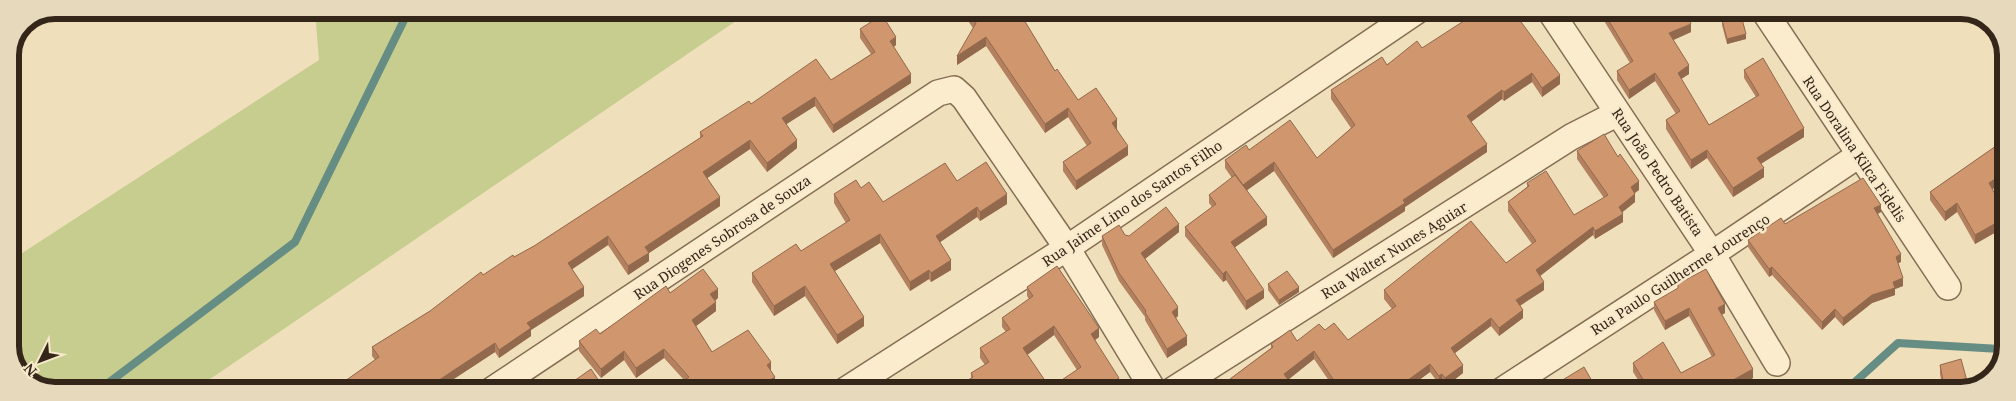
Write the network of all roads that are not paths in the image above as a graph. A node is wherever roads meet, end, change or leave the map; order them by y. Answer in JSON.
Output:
{"nodes":[{"id":1,"x":1405,"y":19,"type":"edge"},
{"id":2,"x":1555,"y":19,"type":"edge"},
{"id":3,"x":1769,"y":19,"type":"edge"},
{"id":4,"x":1618,"y":113,"type":"junction"},
{"id":5,"x":1859,"y":156,"type":"junction"},
{"id":6,"x":1067,"y":248,"type":"junction"},
{"id":7,"x":1712,"y":254,"type":"junction"},
{"id":8,"x":1948,"y":287,"type":"dead end"},
{"id":9,"x":1777,"y":363,"type":"dead end"},
{"id":10,"x":524,"y":382,"type":"edge"},
{"id":11,"x":857,"y":382,"type":"edge"},
{"id":12,"x":1149,"y":382,"type":"edge"},
{"id":13,"x":1185,"y":382,"type":"edge"},
{"id":14,"x":1515,"y":382,"type":"edge"}],
"edges":[{"from":1,"to":6,"type":"street","name":"Rua Jaime Lino dos Santos Filho"},
{"from":2,"to":4,"type":"street","name":"Rua João Pedro Batista"},
{"from":3,"to":5,"type":"street","name":"Rua Doralina Kilca Fidelis"},
{"from":4,"to":7,"type":"street","name":"Rua João Pedro Batista"},
{"from":4,"to":13,"type":"street","name":"Rua Walter Nunes Aguiar"},
{"from":5,"to":7,"type":"street","name":"Rua Paulo Guilherme Lourenço"},
{"from":5,"to":8,"type":"street","name":"Rua Doralina Kilca Fidelis"},
{"from":6,"to":10,"type":"street","name":"Rua Diogenes Sobrosa de Souza"},
{"from":6,"to":11,"type":"street","name":"Rua Jaime Lino dos Santos Filho"},
{"from":6,"to":12,"type":"street"},
{"from":7,"to":9,"type":"street","name":"Rua João Pedro Batista"},
{"from":7,"to":14,"type":"street","name":"Rua Paulo Guilherme Lourenço"}]}
